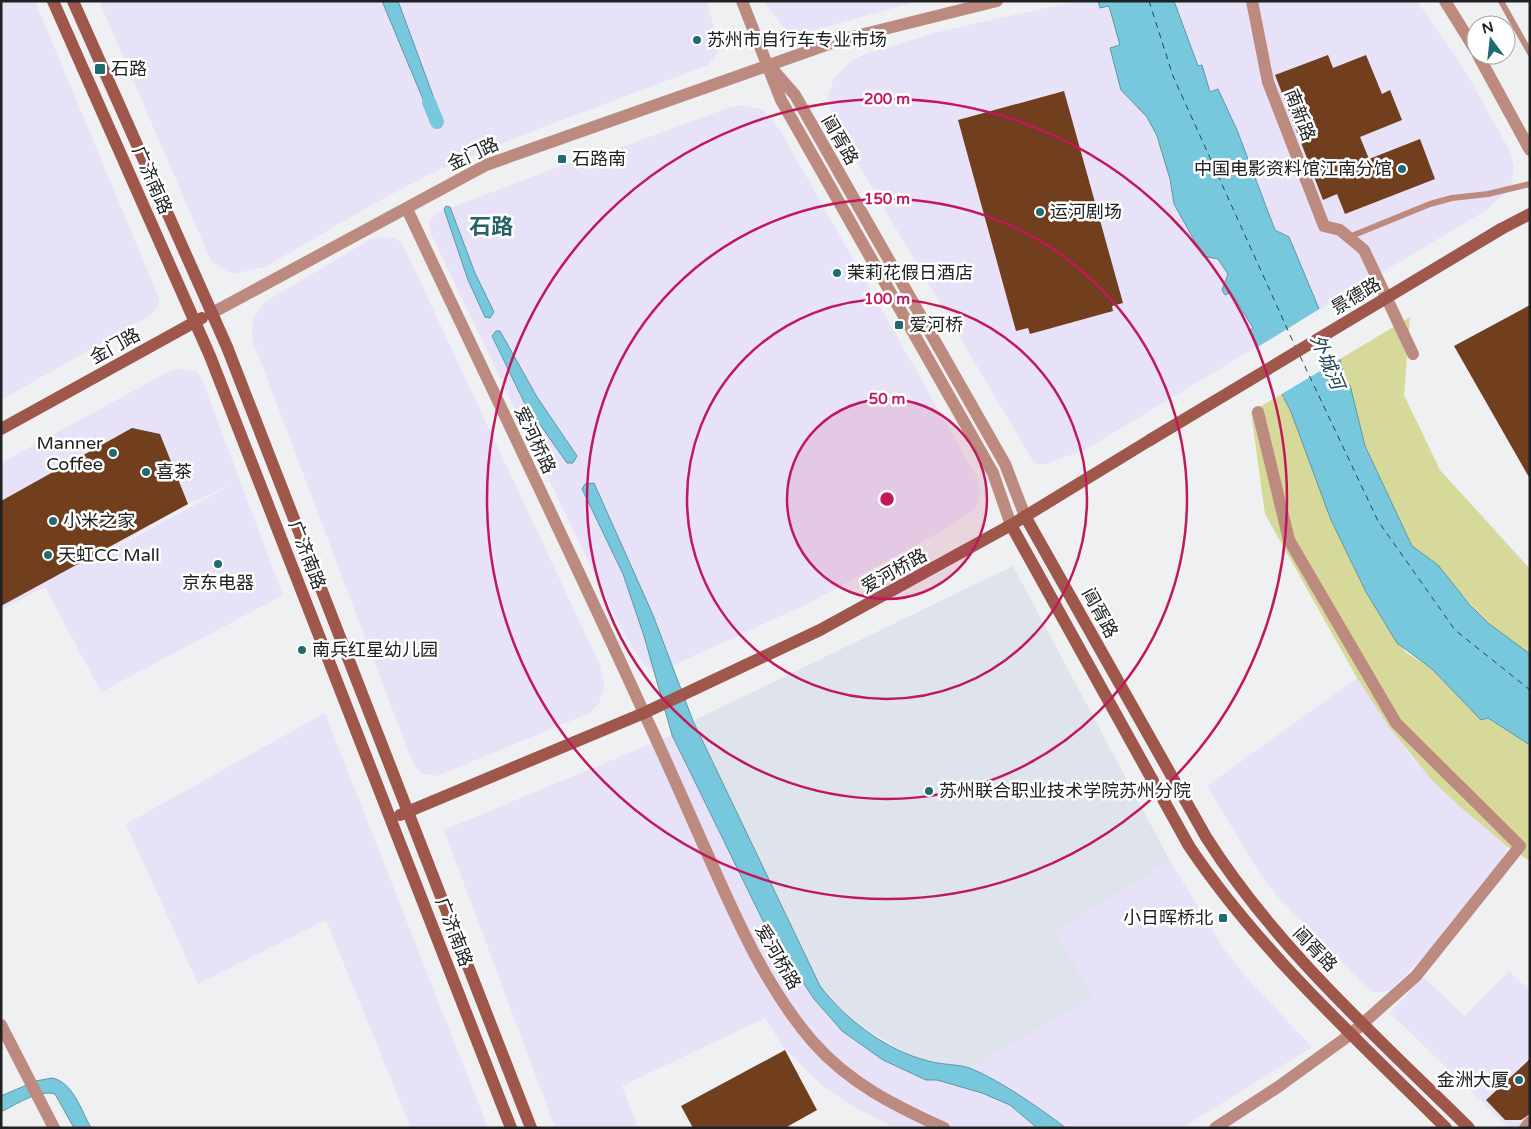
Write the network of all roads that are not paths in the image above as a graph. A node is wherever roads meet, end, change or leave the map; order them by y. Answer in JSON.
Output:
{"nodes":[{"id":1,"x":53,"y":1,"type":"edge"},
{"id":2,"x":73,"y":1,"type":"edge"},
{"id":3,"x":742,"y":1,"type":"edge"},
{"id":4,"x":997,"y":1,"type":"edge"},
{"id":5,"x":1252,"y":1,"type":"edge"},
{"id":6,"x":1445,"y":1,"type":"edge"},
{"id":7,"x":1501,"y":1,"type":"edge"},
{"id":8,"x":1466,"y":35,"type":"edge"},
{"id":9,"x":1530,"y":53,"type":"edge"},
{"id":10,"x":1483,"y":65,"type":"edge"},
{"id":11,"x":769,"y":66,"type":"junction"},
{"id":12,"x":1530,"y":150,"type":"edge"},
{"id":13,"x":1530,"y":184,"type":"edge"},
{"id":14,"x":407,"y":209,"type":"junction"},
{"id":15,"x":1530,"y":214,"type":"edge"},
{"id":16,"x":1349,"y":237,"type":"junction"},
{"id":17,"x":212,"y":313,"type":"junction"},
{"id":18,"x":195,"y":322,"type":"junction"},
{"id":19,"x":1412,"y":354,"type":"dead end"},
{"id":20,"x":1258,"y":412,"type":"dead end"},
{"id":21,"x":1,"y":430,"type":"edge"},
{"id":22,"x":1150,"y":440,"type":"joint"},
{"id":23,"x":1025,"y":516,"type":"junction"},
{"id":24,"x":1011,"y":524,"type":"junction"},
{"id":25,"x":648,"y":711,"type":"junction"},
{"id":26,"x":408,"y":812,"type":"junction"},
{"id":27,"x":391,"y":818,"type":"junction"},
{"id":28,"x":1525,"y":848,"type":"edge"},
{"id":29,"x":1364,"y":1023,"type":"junction"},
{"id":30,"x":1,"y":1025,"type":"edge"},
{"id":31,"x":1351,"y":1034,"type":"junction"},
{"id":32,"x":1530,"y":1122,"type":"edge"},
{"id":33,"x":54,"y":1128,"type":"edge"},
{"id":34,"x":511,"y":1128,"type":"edge"},
{"id":35,"x":531,"y":1128,"type":"edge"},
{"id":36,"x":944,"y":1128,"type":"edge"},
{"id":37,"x":1215,"y":1128,"type":"edge"},
{"id":38,"x":1446,"y":1128,"type":"edge"},
{"id":39,"x":1469,"y":1128,"type":"edge"},
{"id":40,"x":1525,"y":1128,"type":"edge"}],
"edges":[{"from":1,"to":18,"type":"main road","name":"广济南路"},
{"from":2,"to":17,"type":"main road","name":"广济南路"},
{"from":3,"to":11,"type":"street","name":"阊胥路"},
{"from":4,"to":11,"type":"street","name":"金门路"},
{"from":5,"to":16,"type":"street","name":"南新路"},
{"from":6,"to":8,"type":"street"},
{"from":7,"to":9,"type":"lane"},
{"from":10,"to":12,"type":"street"},
{"from":11,"to":14,"type":"street","name":"金门路"},
{"from":11,"to":23,"type":"street","name":"阊胥路"},
{"from":11,"to":24,"type":"street","name":"阊胥路"},
{"from":13,"to":16,"type":"lane"},
{"from":14,"to":17,"type":"street","name":"金门路"},
{"from":14,"to":25,"type":"street","name":"爱河桥路"},
{"from":15,"to":22,"type":"main road","name":"景德路","bridge":true},
{"from":16,"to":19,"type":"street","name":"南新路"},
{"from":17,"to":18,"type":"main road","name":"金门路"},
{"from":17,"to":26,"type":"main road","name":"广济南路"},
{"from":18,"to":21,"type":"main road","name":"金门路"},
{"from":18,"to":27,"type":"main road","name":"广济南路"},
{"from":20,"to":28,"type":"street"},
{"from":22,"to":23,"type":"main road","name":"爱河桥路"},
{"from":23,"to":24,"type":"main road","name":"爱河桥路"},
{"from":23,"to":29,"type":"main road","name":"阊胥路"},
{"from":24,"to":25,"type":"main road","name":"爱河桥路"},
{"from":24,"to":31,"type":"main road","name":"阊胥路"},
{"from":25,"to":26,"type":"main road","name":"爱河桥路"},
{"from":25,"to":36,"type":"street","name":"爱河桥路"},
{"from":26,"to":27,"type":"main road","name":"爱河桥路"},
{"from":26,"to":35,"type":"main road","name":"广济南路"},
{"from":27,"to":34,"type":"main road","name":"广济南路"},
{"from":28,"to":29,"type":"street"},
{"from":29,"to":31,"type":"street"},
{"from":29,"to":39,"type":"main road","name":"阊胥路"},
{"from":30,"to":33,"type":"street"},
{"from":31,"to":37,"type":"street"},
{"from":31,"to":38,"type":"main road","name":"阊胥路"},
{"from":32,"to":40,"type":"street"}]}
